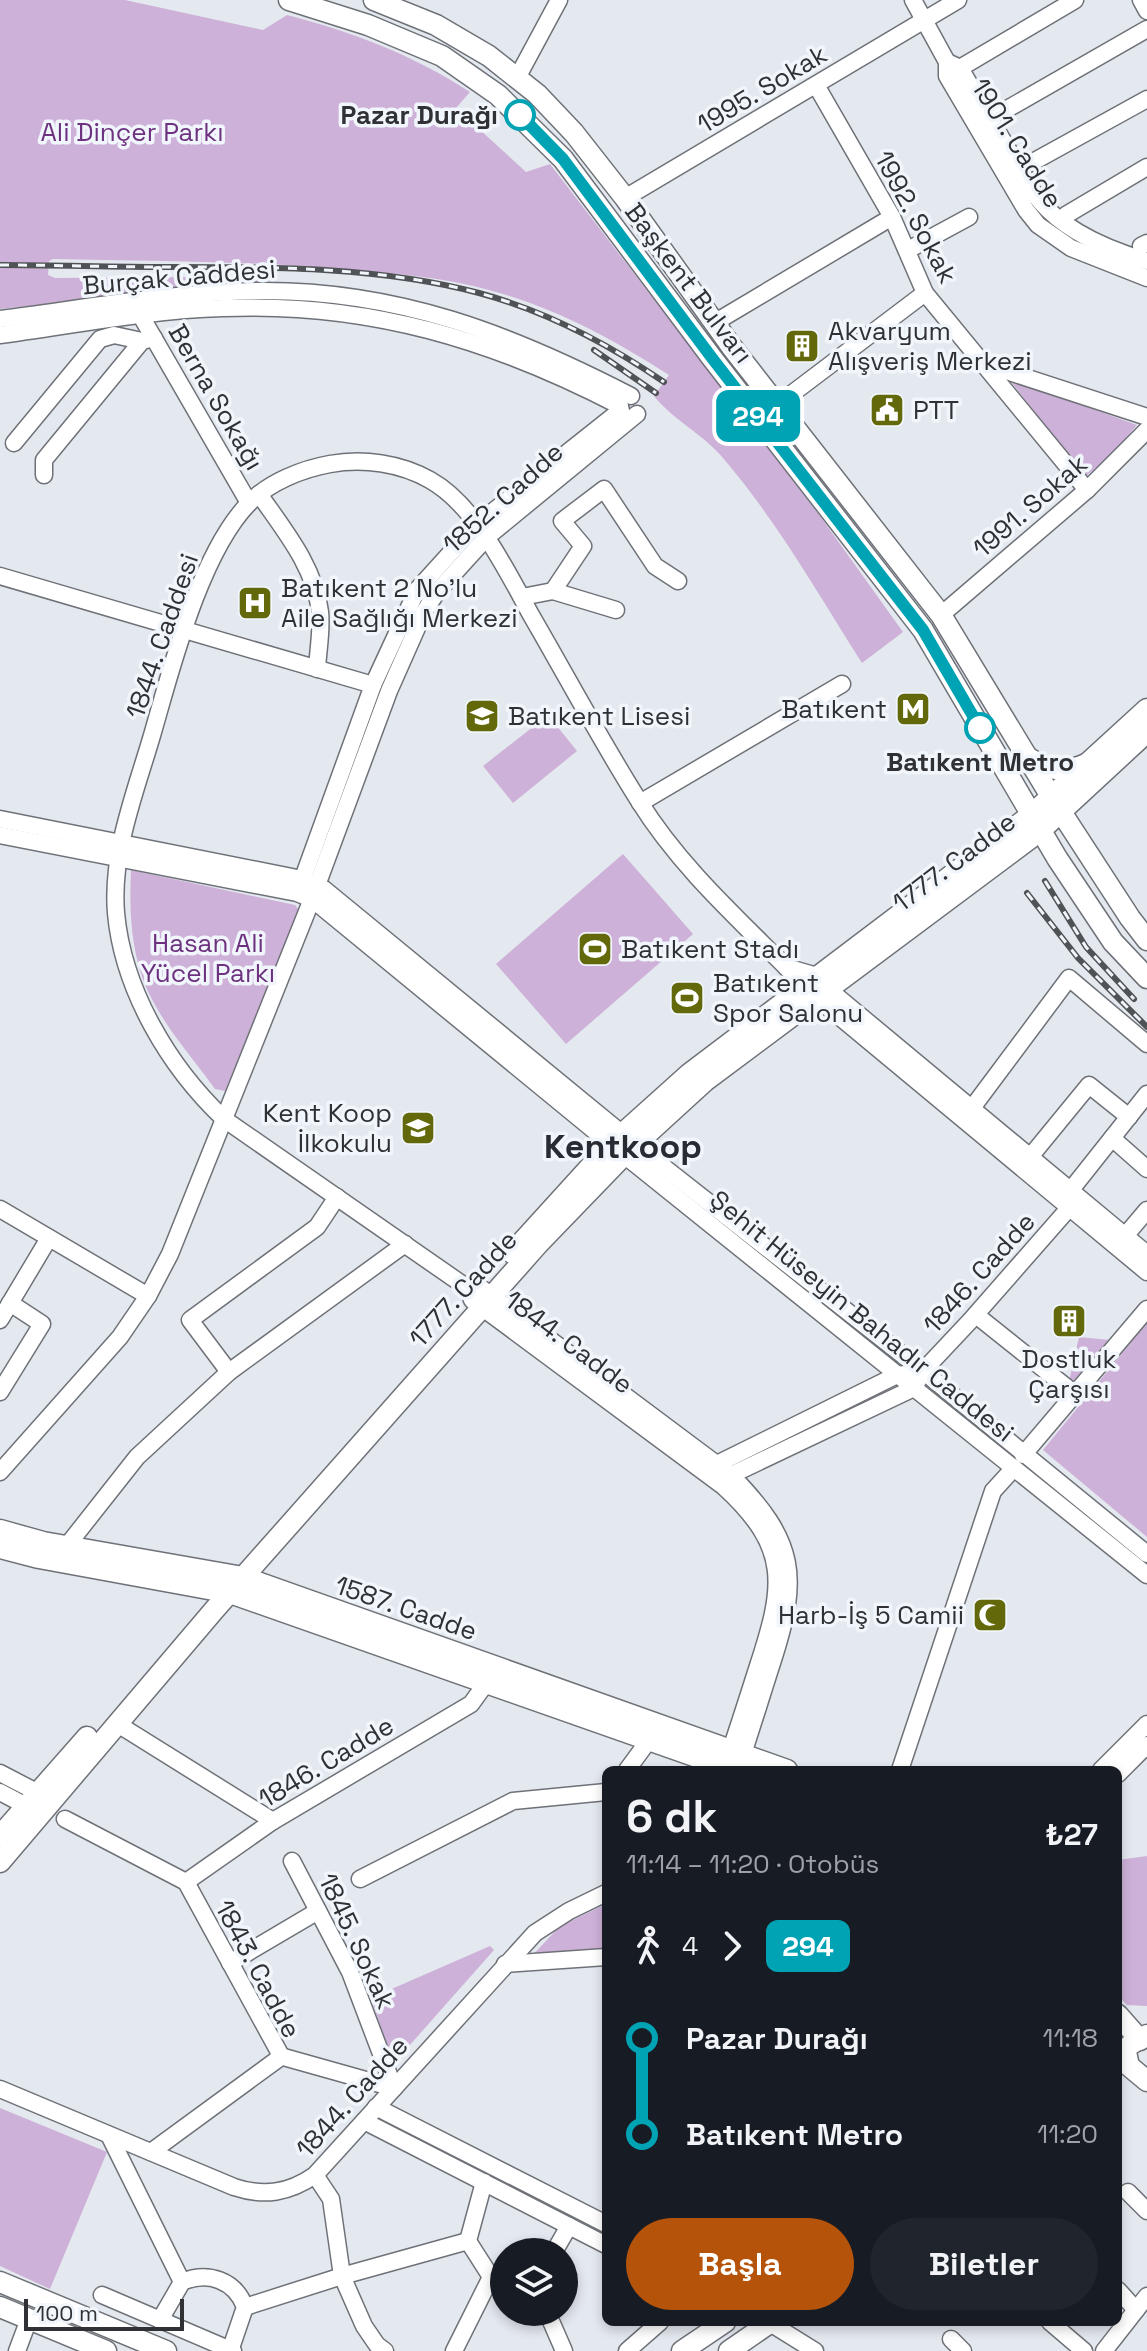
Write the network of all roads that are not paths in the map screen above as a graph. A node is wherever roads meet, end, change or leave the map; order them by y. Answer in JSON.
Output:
{"nodes":[{"id":1,"x":289,"y":0,"type":"edge"},
{"id":2,"x":374,"y":0,"type":"edge"},
{"id":3,"x":559,"y":0,"type":"edge"},
{"id":4,"x":913,"y":0,"type":"edge"},
{"id":5,"x":958,"y":0,"type":"edge"},
{"id":6,"x":1075,"y":0,"type":"edge"},
{"id":7,"x":1141,"y":0,"type":"edge"},
{"id":8,"x":1147,"y":11,"type":"edge"},
{"id":9,"x":924,"y":20,"type":"junction"},
{"id":10,"x":1147,"y":29,"type":"edge"},
{"id":11,"x":954,"y":65,"type":"junction"},
{"id":12,"x":517,"y":78,"type":"junction"},
{"id":13,"x":816,"y":85,"type":"junction"},
{"id":14,"x":1147,"y":99,"type":"edge"},
{"id":15,"x":1002,"y":112,"type":"dead end"},
{"id":16,"x":1031,"y":163,"type":"dead end"},
{"id":17,"x":1147,"y":167,"type":"edge"},
{"id":18,"x":625,"y":198,"type":"junction"},
{"id":19,"x":1066,"y":215,"type":"dead end"},
{"id":20,"x":892,"y":217,"type":"junction"},
{"id":21,"x":969,"y":217,"type":"dead end"},
{"id":22,"x":908,"y":250,"type":"junction"},
{"id":23,"x":1145,"y":250,"type":"edge"},
{"id":24,"x":1147,"y":278,"type":"edge"},
{"id":25,"x":925,"y":293,"type":"junction"},
{"id":26,"x":141,"y":316,"type":"junction"},
{"id":27,"x":0,"y":319,"type":"edge"},
{"id":28,"x":714,"y":323,"type":"junction"},
{"id":29,"x":0,"y":335,"type":"edge"},
{"id":30,"x":148,"y":340,"type":"junction"},
{"id":31,"x":983,"y":363,"type":"junction"},
{"id":32,"x":777,"y":405,"type":"junction"},
{"id":33,"x":627,"y":406,"type":"junction"},
{"id":34,"x":1147,"y":417,"type":"edge"},
{"id":35,"x":1147,"y":430,"type":"edge"},
{"id":36,"x":14,"y":443,"type":"dead end"},
{"id":37,"x":44,"y":475,"type":"dead end"},
{"id":38,"x":1087,"y":490,"type":"junction"},
{"id":39,"x":254,"y":498,"type":"junction"},
{"id":40,"x":481,"y":531,"type":"junction"},
{"id":41,"x":0,"y":576,"type":"edge"},
{"id":42,"x":678,"y":581,"type":"dead end"},
{"id":43,"x":553,"y":591,"type":"junction"},
{"id":44,"x":522,"y":597,"type":"junction"},
{"id":45,"x":616,"y":610,"type":"dead end"},
{"id":46,"x":941,"y":615,"type":"junction"},
{"id":47,"x":184,"y":630,"type":"junction"},
{"id":48,"x":317,"y":669,"type":"junction"},
{"id":49,"x":842,"y":684,"type":"dead end"},
{"id":50,"x":373,"y":685,"type":"junction"},
{"id":51,"x":1147,"y":709,"type":"edge"},
{"id":52,"x":1147,"y":732,"type":"edge"},
{"id":53,"x":1027,"y":757,"type":"junction"},
{"id":54,"x":1090,"y":762,"type":"junction"},
{"id":55,"x":640,"y":803,"type":"junction"},
{"id":56,"x":1057,"y":805,"type":"junction"},
{"id":57,"x":0,"y":819,"type":"edge"},
{"id":58,"x":1036,"y":823,"type":"junction"},
{"id":59,"x":0,"y":835,"type":"edge"},
{"id":60,"x":120,"y":851,"type":"junction"},
{"id":61,"x":1006,"y":856,"type":"junction"},
{"id":62,"x":1057,"y":858,"type":"junction"},
{"id":63,"x":308,"y":889,"type":"junction"},
{"id":64,"x":1147,"y":940,"type":"edge"},
{"id":65,"x":1147,"y":978,"type":"edge"},
{"id":66,"x":817,"y":987,"type":"junction"},
{"id":67,"x":1147,"y":1044,"type":"edge"},
{"id":68,"x":1147,"y":1094,"type":"edge"},
{"id":69,"x":972,"y":1108,"type":"junction"},
{"id":70,"x":1129,"y":1117,"type":"junction"},
{"id":71,"x":224,"y":1119,"type":"junction"},
{"id":72,"x":1112,"y":1138,"type":"junction"},
{"id":73,"x":623,"y":1144,"type":"junction"},
{"id":74,"x":1030,"y":1157,"type":"junction"},
{"id":75,"x":1147,"y":1169,"type":"edge"},
{"id":76,"x":337,"y":1197,"type":"junction"},
{"id":77,"x":1073,"y":1198,"type":"junction"},
{"id":78,"x":0,"y":1209,"type":"edge"},
{"id":79,"x":1147,"y":1210,"type":"edge"},
{"id":80,"x":1125,"y":1236,"type":"junction"},
{"id":81,"x":49,"y":1238,"type":"junction"},
{"id":82,"x":405,"y":1244,"type":"junction"},
{"id":83,"x":1147,"y":1254,"type":"edge"},
{"id":84,"x":1147,"y":1272,"type":"edge"},
{"id":85,"x":148,"y":1296,"type":"junction"},
{"id":86,"x":479,"y":1296,"type":"junction"},
{"id":87,"x":10,"y":1303,"type":"junction"},
{"id":88,"x":1147,"y":1309,"type":"edge"},
{"id":89,"x":976,"y":1315,"type":"junction"},
{"id":90,"x":0,"y":1320,"type":"edge"},
{"id":91,"x":923,"y":1371,"type":"junction"},
{"id":92,"x":229,"y":1372,"type":"junction"},
{"id":93,"x":897,"y":1375,"type":"junction"},
{"id":94,"x":914,"y":1388,"type":"junction"},
{"id":95,"x":0,"y":1392,"type":"edge"},
{"id":96,"x":1075,"y":1394,"type":"junction"},
{"id":97,"x":1019,"y":1462,"type":"junction"},
{"id":98,"x":712,"y":1469,"type":"junction"},
{"id":99,"x":0,"y":1472,"type":"edge"},
{"id":100,"x":727,"y":1481,"type":"junction"},
{"id":101,"x":0,"y":1530,"type":"edge"},
{"id":102,"x":66,"y":1547,"type":"junction"},
{"id":103,"x":0,"y":1548,"type":"edge"},
{"id":104,"x":1147,"y":1554,"type":"edge"},
{"id":105,"x":1147,"y":1575,"type":"edge"},
{"id":106,"x":230,"y":1583,"type":"junction"},
{"id":107,"x":489,"y":1674,"type":"junction"},
{"id":108,"x":116,"y":1723,"type":"junction"},
{"id":109,"x":1147,"y":1724,"type":"edge"},
{"id":110,"x":649,"y":1740,"type":"junction"},
{"id":111,"x":1147,"y":1745,"type":"edge"},
{"id":112,"x":732,"y":1764,"type":"edge"},
{"id":113,"x":630,"y":1766,"type":"edge"},
{"id":114,"x":901,"y":1766,"type":"edge"},
{"id":115,"x":1105,"y":1766,"type":"edge"},
{"id":116,"x":1122,"y":1770,"type":"edge"},
{"id":117,"x":0,"y":1773,"type":"edge"},
{"id":118,"x":0,"y":1792,"type":"edge"},
{"id":119,"x":602,"y":1792,"type":"edge"},
{"id":120,"x":40,"y":1803,"type":"junction"},
{"id":121,"x":273,"y":1821,"type":"junction"},
{"id":122,"x":0,"y":1836,"type":"edge"},
{"id":123,"x":292,"y":1861,"type":"dead end"},
{"id":124,"x":0,"y":1862,"type":"edge"},
{"id":125,"x":360,"y":1879,"type":"dead end"},
{"id":126,"x":186,"y":1882,"type":"junction"},
{"id":127,"x":602,"y":1895,"type":"edge"},
{"id":128,"x":318,"y":1911,"type":"junction"},
{"id":129,"x":602,"y":1957,"type":"edge"},
{"id":130,"x":230,"y":1963,"type":"junction"},
{"id":131,"x":505,"y":1964,"type":"junction"},
{"id":132,"x":1122,"y":2023,"type":"edge"},
{"id":133,"x":1133,"y":2045,"type":"edge"},
{"id":134,"x":280,"y":2056,"type":"junction"},
{"id":135,"x":1143,"y":2074,"type":"edge"},
{"id":136,"x":1122,"y":2082,"type":"edge"},
{"id":137,"x":394,"y":2088,"type":"junction"},
{"id":138,"x":0,"y":2089,"type":"edge"},
{"id":139,"x":376,"y":2107,"type":"junction"},
{"id":140,"x":364,"y":2121,"type":"junction"},
{"id":141,"x":109,"y":2135,"type":"junction"},
{"id":142,"x":151,"y":2152,"type":"junction"},
{"id":143,"x":315,"y":2175,"type":"junction"},
{"id":144,"x":484,"y":2182,"type":"junction"},
{"id":145,"x":1128,"y":2192,"type":"dead end"},
{"id":146,"x":1147,"y":2211,"type":"edge"},
{"id":147,"x":602,"y":2222,"type":"edge"},
{"id":148,"x":569,"y":2226,"type":"junction"},
{"id":149,"x":562,"y":2238,"type":"edge"},
{"id":150,"x":468,"y":2241,"type":"junction"},
{"id":151,"x":602,"y":2243,"type":"edge"},
{"id":152,"x":490,"y":2268,"type":"edge"},
{"id":153,"x":342,"y":2276,"type":"junction"},
{"id":154,"x":0,"y":2282,"type":"edge"},
{"id":155,"x":182,"y":2282,"type":"junction"},
{"id":156,"x":490,"y":2289,"type":"edge"},
{"id":157,"x":1122,"y":2292,"type":"edge"},
{"id":158,"x":102,"y":2295,"type":"dead end"},
{"id":159,"x":1142,"y":2303,"type":"edge"},
{"id":160,"x":0,"y":2307,"type":"edge"},
{"id":161,"x":245,"y":2307,"type":"junction"},
{"id":162,"x":29,"y":2319,"type":"junction"},
{"id":163,"x":160,"y":2320,"type":"junction"},
{"id":164,"x":553,"y":2326,"type":"edge"},
{"id":165,"x":655,"y":2326,"type":"edge"},
{"id":166,"x":719,"y":2326,"type":"edge"},
{"id":167,"x":764,"y":2326,"type":"edge"},
{"id":168,"x":776,"y":2326,"type":"edge"},
{"id":169,"x":1055,"y":2326,"type":"edge"},
{"id":170,"x":951,"y":2339,"type":"dead end"},
{"id":171,"x":17,"y":2351,"type":"edge"},
{"id":172,"x":106,"y":2351,"type":"edge"},
{"id":173,"x":166,"y":2351,"type":"edge"},
{"id":174,"x":231,"y":2351,"type":"edge"},
{"id":175,"x":385,"y":2351,"type":"edge"},
{"id":176,"x":454,"y":2351,"type":"edge"},
{"id":177,"x":564,"y":2351,"type":"edge"},
{"id":178,"x":627,"y":2351,"type":"edge"},
{"id":179,"x":682,"y":2351,"type":"edge"},
{"id":180,"x":729,"y":2351,"type":"edge"},
{"id":181,"x":815,"y":2351,"type":"edge"},
{"id":182,"x":963,"y":2351,"type":"edge"},
{"id":183,"x":1084,"y":2351,"type":"edge"},
{"id":184,"x":1104,"y":2351,"type":"edge"}],
"edges":[{"from":1,"to":58,"type":"main road","name":"Başkent Bulvarı"},
{"from":2,"to":12,"type":"main road","name":"Başkent Bulvarı"},
{"from":3,"to":12,"type":"street"},
{"from":4,"to":9,"type":"street","name":"1901. Cadde"},
{"from":5,"to":9,"type":"street","name":"1995. Sokak"},
{"from":6,"to":11,"type":"street"},
{"from":7,"to":8,"type":"street"},
{"from":9,"to":11,"type":"street","name":"1901. Cadde"},
{"from":9,"to":13,"type":"street","name":"1995. Sokak"},
{"from":10,"to":15,"type":"street"},
{"from":11,"to":23,"type":"street","name":"1901. Cadde"},
{"from":11,"to":24,"type":"street","name":"1901. Cadde"},
{"from":12,"to":18,"type":"main road","name":"Başkent Bulvarı"},
{"from":13,"to":18,"type":"street","name":"1995. Sokak"},
{"from":13,"to":20,"type":"street","name":"1992. Sokak"},
{"from":14,"to":16,"type":"street"},
{"from":17,"to":19,"type":"street"},
{"from":18,"to":28,"type":"main road","name":"Başkent Bulvarı"},
{"from":20,"to":22,"type":"street","name":"1992. Sokak"},
{"from":20,"to":28,"type":"street"},
{"from":21,"to":22,"type":"street"},
{"from":22,"to":25,"type":"street","name":"1992. Sokak"},
{"from":25,"to":31,"type":"street","name":"1992. Sokak"},
{"from":25,"to":32,"type":"street"},
{"from":26,"to":29,"type":"street","name":"Burçak Caddesi"},
{"from":26,"to":30,"type":"street","name":"Berna Sokağı"},
{"from":26,"to":33,"type":"street","name":"Burçak Caddesi"},
{"from":27,"to":33,"type":"street","name":"Burçak Caddesi"},
{"from":28,"to":32,"type":"main road","name":"Başkent Bulvarı"},
{"from":30,"to":36,"type":"street"},
{"from":30,"to":37,"type":"street"},
{"from":30,"to":39,"type":"street","name":"Berna Sokağı"},
{"from":31,"to":34,"type":"street"},
{"from":31,"to":38,"type":"street","name":"1992. Sokak"},
{"from":32,"to":46,"type":"main road","name":"Başkent Bulvarı"},
{"from":33,"to":40,"type":"street","name":"1852. Cadde"},
{"from":35,"to":38,"type":"street","name":"1991. Sokak"},
{"from":38,"to":46,"type":"street","name":"1991. Sokak"},
{"from":39,"to":40,"type":"street","name":"1844. Caddesi"},
{"from":39,"to":47,"type":"street","name":"1844. Caddesi"},
{"from":39,"to":48,"type":"street","name":"Berna Sokağı"},
{"from":40,"to":44,"type":"street","name":"1844. Caddesi"},
{"from":40,"to":50,"type":"street","name":"1852. Cadde"},
{"from":40,"to":63,"type":"street","name":"1852. Cadde"},
{"from":41,"to":47,"type":"street"},
{"from":42,"to":43,"type":"street"},
{"from":43,"to":44,"type":"street"},
{"from":43,"to":45,"type":"street"},
{"from":44,"to":55,"type":"street","name":"1844. Caddesi"},
{"from":46,"to":53,"type":"main road","name":"Başkent Bulvarı"},
{"from":47,"to":48,"type":"street"},
{"from":47,"to":60,"type":"street","name":"1844. Caddesi"},
{"from":48,"to":50,"type":"street"},
{"from":49,"to":55,"type":"street"},
{"from":50,"to":63,"type":"street","name":"1852. Cadde"},
{"from":51,"to":54,"type":"main road"},
{"from":52,"to":56,"type":"main road"},
{"from":53,"to":54,"type":"main road"},
{"from":53,"to":56,"type":"main road","name":"Başkent Bulvarı"},
{"from":54,"to":56,"type":"main road"},
{"from":55,"to":66,"type":"street","name":"1844. Caddesi"},
{"from":56,"to":58,"type":"main road"},
{"from":56,"to":64,"type":"main road","name":"Başkent Bulvarı"},
{"from":57,"to":60,"type":"street","name":"Şehit Hüseyin Bahadır Caddesi"},
{"from":58,"to":61,"type":"main road","name":"1777. Cadde"},
{"from":58,"to":62,"type":"main road","name":"Başkent Bulvarı"},
{"from":58,"to":66,"type":"main road","name":"1777. Cadde"},
{"from":59,"to":60,"type":"street","name":"Şehit Hüseyin Bahadır Caddesi"},
{"from":60,"to":63,"type":"street","name":"Şehit Hüseyin Bahadır Caddesi"},
{"from":60,"to":71,"type":"street","name":"1844. Caddesi"},
{"from":61,"to":62,"type":"main road"},
{"from":61,"to":66,"type":"main road","name":"1777. Cadde"},
{"from":62,"to":65,"type":"main road","name":"Başkent Bulvarı"},
{"from":63,"to":71,"type":"street"},
{"from":63,"to":73,"type":"street","name":"Şehit Hüseyin Bahadır Caddesi"},
{"from":66,"to":69,"type":"street"},
{"from":66,"to":73,"type":"main road","name":"1777. Cadde"},
{"from":66,"to":77,"type":"street"},
{"from":67,"to":69,"type":"street"},
{"from":68,"to":70,"type":"street","name":"1846. Cadde"},
{"from":69,"to":74,"type":"street"},
{"from":70,"to":72,"type":"street","name":"1846. Cadde"},
{"from":70,"to":74,"type":"street"},
{"from":71,"to":76,"type":"street","name":"1844. Caddesi"},
{"from":71,"to":85,"type":"street"},
{"from":72,"to":75,"type":"street"},
{"from":72,"to":77,"type":"street","name":"1846. Cadde"},
{"from":73,"to":86,"type":"main road","name":"1777. Cadde"},
{"from":73,"to":91,"type":"street","name":"Şehit Hüseyin Bahadır Caddesi"},
{"from":73,"to":93,"type":"street","name":"Şehit Hüseyin Bahadır Caddesi"},
{"from":74,"to":77,"type":"street"},
{"from":76,"to":82,"type":"street","name":"1844. Caddesi"},
{"from":76,"to":92,"type":"street"},
{"from":77,"to":80,"type":"street"},
{"from":77,"to":84,"type":"street"},
{"from":77,"to":89,"type":"street","name":"1846. Cadde"},
{"from":78,"to":81,"type":"street"},
{"from":79,"to":80,"type":"street"},
{"from":80,"to":83,"type":"street"},
{"from":81,"to":85,"type":"street"},
{"from":81,"to":87,"type":"street"},
{"from":82,"to":86,"type":"street","name":"1844. Caddesi"},
{"from":82,"to":92,"type":"street"},
{"from":85,"to":99,"type":"street"},
{"from":86,"to":98,"type":"street","name":"1844. Cadde"},
{"from":86,"to":106,"type":"main road","name":"1777. Cadde"},
{"from":87,"to":90,"type":"street"},
{"from":87,"to":95,"type":"street"},
{"from":88,"to":96,"type":"street"},
{"from":89,"to":91,"type":"street","name":"1846. Cadde"},
{"from":89,"to":96,"type":"street"},
{"from":91,"to":93,"type":"street","name":"1846. Cadde"},
{"from":91,"to":94,"type":"street","name":"1846. Cadde"},
{"from":91,"to":97,"type":"street","name":"Şehit Hüseyin Bahadır Caddesi"},
{"from":92,"to":102,"type":"street"},
{"from":93,"to":94,"type":"street","name":"Şehit Hüseyin Bahadır Caddesi"},
{"from":93,"to":98,"type":"street","name":"1846. Cadde"},
{"from":94,"to":97,"type":"street","name":"Şehit Hüseyin Bahadır Caddesi"},
{"from":94,"to":100,"type":"street"},
{"from":96,"to":97,"type":"street"},
{"from":97,"to":104,"type":"street","name":"Şehit Hüseyin Bahadır Caddesi"},
{"from":97,"to":105,"type":"street","name":"Şehit Hüseyin Bahadır Caddesi"},
{"from":97,"to":114,"type":"street"},
{"from":98,"to":100,"type":"street","name":"1844. Cadde"},
{"from":100,"to":112,"type":"street","name":"1844. Cadde"},
{"from":101,"to":102,"type":"main road","name":"1587. Cadde"},
{"from":102,"to":106,"type":"main road","name":"1587. Cadde"},
{"from":103,"to":106,"type":"main road","name":"1587. Cadde"},
{"from":106,"to":107,"type":"main road","name":"1587. Cadde"},
{"from":106,"to":108,"type":"main road","name":"1777. Cadde"},
{"from":106,"to":120,"type":"main road","name":"1777. Cadde"},
{"from":107,"to":110,"type":"main road","name":"1587. Cadde"},
{"from":107,"to":112,"type":"main road","name":"1587. Cadde"},
{"from":107,"to":121,"type":"street","name":"1846. Cadde"},
{"from":108,"to":120,"type":"main road","name":"1777. Cadde"},
{"from":108,"to":121,"type":"street"},
{"from":109,"to":115,"type":"street"},
{"from":110,"to":112,"type":"main road","name":"1587. Cadde"},
{"from":110,"to":113,"type":"street"},
{"from":111,"to":116,"type":"street"},
{"from":117,"to":120,"type":"street","name":"1843. Cadde"},
{"from":118,"to":120,"type":"street","name":"1843. Cadde"},
{"from":119,"to":125,"type":"street"},
{"from":120,"to":122,"type":"main road","name":"1777. Cadde"},
{"from":120,"to":124,"type":"main road","name":"1777. Cadde"},
{"from":120,"to":126,"type":"street","name":"1843. Cadde"},
{"from":121,"to":126,"type":"street","name":"1846. Cadde"},
{"from":123,"to":128,"type":"street","name":"1845. Sokak"},
{"from":126,"to":130,"type":"street","name":"1843. Cadde"},
{"from":127,"to":131,"type":"street","name":"1844. Cadde"},
{"from":128,"to":130,"type":"street"},
{"from":128,"to":137,"type":"street","name":"1845. Sokak"},
{"from":129,"to":131,"type":"street"},
{"from":130,"to":134,"type":"street","name":"1843. Cadde"},
{"from":131,"to":137,"type":"street","name":"1844. Cadde"},
{"from":132,"to":133,"type":"main road"},
{"from":133,"to":135,"type":"main road"},
{"from":134,"to":137,"type":"street"},
{"from":134,"to":142,"type":"street","name":"1843. Cadde"},
{"from":135,"to":136,"type":"main road"},
{"from":137,"to":139,"type":"street","name":"1844. Cadde"},
{"from":138,"to":141,"type":"street","name":"1844. Cadde"},
{"from":139,"to":140,"type":"street","name":"1844. Cadde"},
{"from":139,"to":147,"type":"street"},
{"from":140,"to":143,"type":"street","name":"1844. Cadde"},
{"from":140,"to":144,"type":"street"},
{"from":141,"to":142,"type":"street","name":"1844. Cadde"},
{"from":141,"to":155,"type":"street"},
{"from":142,"to":143,"type":"street","name":"1844. Cadde"},
{"from":143,"to":153,"type":"street"},
{"from":144,"to":148,"type":"street"},
{"from":144,"to":150,"type":"street"},
{"from":145,"to":146,"type":"street"},
{"from":148,"to":149,"type":"street"},
{"from":148,"to":151,"type":"street"},
{"from":150,"to":152,"type":"street"},
{"from":150,"to":153,"type":"street"},
{"from":153,"to":161,"type":"street"},
{"from":153,"to":175,"type":"street"},
{"from":154,"to":173,"type":"main road"},
{"from":155,"to":161,"type":"street"},
{"from":155,"to":163,"type":"street"},
{"from":156,"to":176,"type":"street"},
{"from":157,"to":159,"type":"street"},
{"from":158,"to":163,"type":"street"},
{"from":159,"to":184,"type":"street"},
{"from":160,"to":162,"type":"main road"},
{"from":161,"to":174,"type":"street"},
{"from":162,"to":171,"type":"street"},
{"from":162,"to":172,"type":"main road"},
{"from":163,"to":174,"type":"street"},
{"from":164,"to":177,"type":"street"},
{"from":165,"to":178,"type":"street"},
{"from":166,"to":179,"type":"main road"},
{"from":167,"to":180,"type":"main road"},
{"from":168,"to":181,"type":"street"},
{"from":169,"to":183,"type":"street"},
{"from":170,"to":182,"type":"street"}]}
